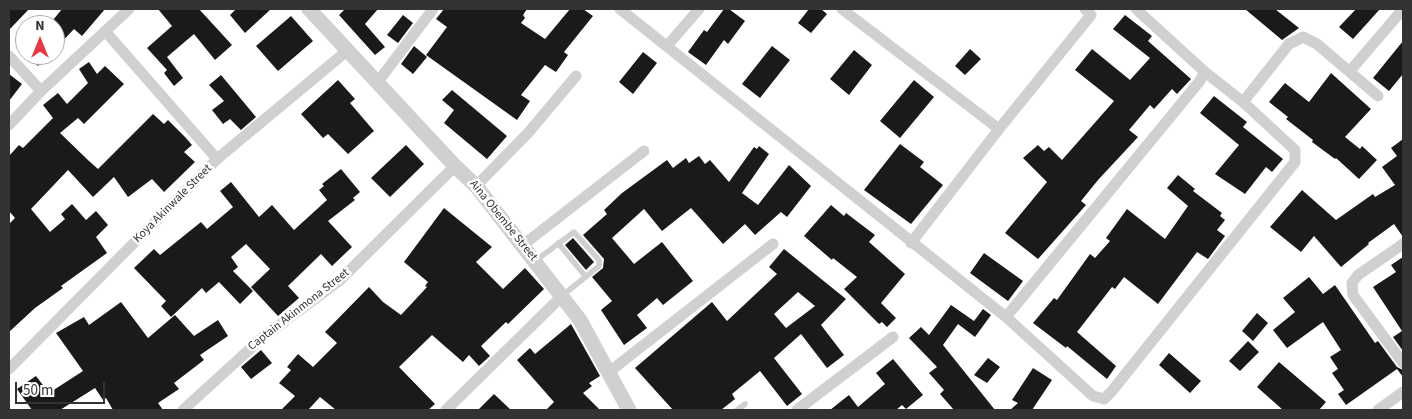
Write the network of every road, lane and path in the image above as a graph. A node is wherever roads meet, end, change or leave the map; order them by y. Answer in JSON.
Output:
{"nodes":[{"id":1,"x":129,"y":9,"type":"edge"},
{"id":2,"x":309,"y":9,"type":"edge"},
{"id":3,"x":433,"y":9,"type":"edge"},
{"id":4,"x":620,"y":9,"type":"edge"},
{"id":5,"x":699,"y":9,"type":"edge"},
{"id":6,"x":842,"y":9,"type":"edge"},
{"id":7,"x":1136,"y":9,"type":"edge"},
{"id":8,"x":1403,"y":10,"type":"edge"},
{"id":9,"x":1092,"y":11,"type":"edge"},
{"id":10,"x":105,"y":31,"type":"junction"},
{"id":11,"x":667,"y":46,"type":"junction"},
{"id":12,"x":348,"y":50,"type":"junction"},
{"id":13,"x":9,"y":56,"type":"edge"},
{"id":14,"x":1350,"y":71,"type":"junction"},
{"id":15,"x":1205,"y":72,"type":"junction"},
{"id":16,"x":576,"y":76,"type":"dead end"},
{"id":17,"x":377,"y":83,"type":"junction"},
{"id":18,"x":41,"y":90,"type":"junction"},
{"id":19,"x":1378,"y":96,"type":"dead end"},
{"id":20,"x":1243,"y":102,"type":"junction"},
{"id":21,"x":9,"y":125,"type":"edge"},
{"id":22,"x":999,"y":129,"type":"junction"},
{"id":23,"x":644,"y":151,"type":"dead end"},
{"id":24,"x":217,"y":160,"type":"junction"},
{"id":25,"x":455,"y":166,"type":"junction"},
{"id":26,"x":476,"y":186,"type":"junction"},
{"id":27,"x":558,"y":243,"type":"junction"},
{"id":28,"x":911,"y":243,"type":"junction"},
{"id":29,"x":772,"y":244,"type":"dead end"},
{"id":30,"x":1403,"y":244,"type":"edge"},
{"id":31,"x":523,"y":245,"type":"junction"},
{"id":32,"x":536,"y":261,"type":"junction"},
{"id":33,"x":586,"y":277,"type":"junction"},
{"id":34,"x":563,"y":295,"type":"junction"},
{"id":35,"x":1006,"y":317,"type":"junction"},
{"id":36,"x":893,"y":337,"type":"dead end"},
{"id":37,"x":1403,"y":363,"type":"edge"},
{"id":38,"x":9,"y":369,"type":"edge"},
{"id":39,"x":609,"y":372,"type":"junction"},
{"id":40,"x":1403,"y":392,"type":"edge"},
{"id":41,"x":745,"y":404,"type":"dead end"},
{"id":42,"x":184,"y":410,"type":"edge"},
{"id":43,"x":446,"y":410,"type":"edge"},
{"id":44,"x":629,"y":410,"type":"edge"},
{"id":45,"x":737,"y":410,"type":"edge"},
{"id":46,"x":797,"y":410,"type":"edge"},
{"id":47,"x":1378,"y":410,"type":"edge"}],
"edges":[{"from":1,"to":10,"type":"street"},
{"from":2,"to":12,"type":"street","name":"Aina Obembe Street"},
{"from":3,"to":17,"type":"street"},
{"from":4,"to":11,"type":"street"},
{"from":5,"to":11,"type":"street"},
{"from":6,"to":22,"type":"street"},
{"from":7,"to":15,"type":"street"},
{"from":8,"to":14,"type":"street"},
{"from":9,"to":22,"type":"street"},
{"from":10,"to":18,"type":"street"},
{"from":10,"to":24,"type":"street"},
{"from":11,"to":28,"type":"street"},
{"from":12,"to":17,"type":"street","name":"Aina Obembe Street"},
{"from":12,"to":24,"type":"street","name":"Koya Akinwale Street"},
{"from":13,"to":18,"type":"street"},
{"from":14,"to":19,"type":"street"},
{"from":14,"to":20,"type":"street"},
{"from":15,"to":20,"type":"street"},
{"from":15,"to":35,"type":"street"},
{"from":16,"to":26,"type":"street"},
{"from":17,"to":25,"type":"street","name":"Aina Obembe Street"},
{"from":18,"to":21,"type":"street"},
{"from":20,"to":35,"type":"street"},
{"from":22,"to":28,"type":"street"},
{"from":23,"to":31,"type":"street"},
{"from":24,"to":38,"type":"street","name":"Koya Akinwale Street"},
{"from":25,"to":26,"type":"street","name":"Aina Obembe Street"},
{"from":25,"to":42,"type":"street","name":"Captain Akinmona Street"},
{"from":26,"to":31,"type":"street","name":"Aina Obembe Street"},
{"from":27,"to":32,"type":"lane"},
{"from":27,"to":33,"type":"lane"},
{"from":27,"to":33,"type":"lane"},
{"from":28,"to":35,"type":"street"},
{"from":29,"to":39,"type":"street"},
{"from":30,"to":37,"type":"street"},
{"from":31,"to":32,"type":"street","name":"Aina Obembe Street"},
{"from":32,"to":34,"type":"street","name":"Aina Obembe Street"},
{"from":33,"to":34,"type":"lane"},
{"from":34,"to":39,"type":"street","name":"Aina Obembe Street"},
{"from":34,"to":43,"type":"street"},
{"from":36,"to":46,"type":"street"},
{"from":39,"to":44,"type":"street","name":"Aina Obembe Street"},
{"from":40,"to":47,"type":"street"},
{"from":41,"to":45,"type":"lane"}]}
